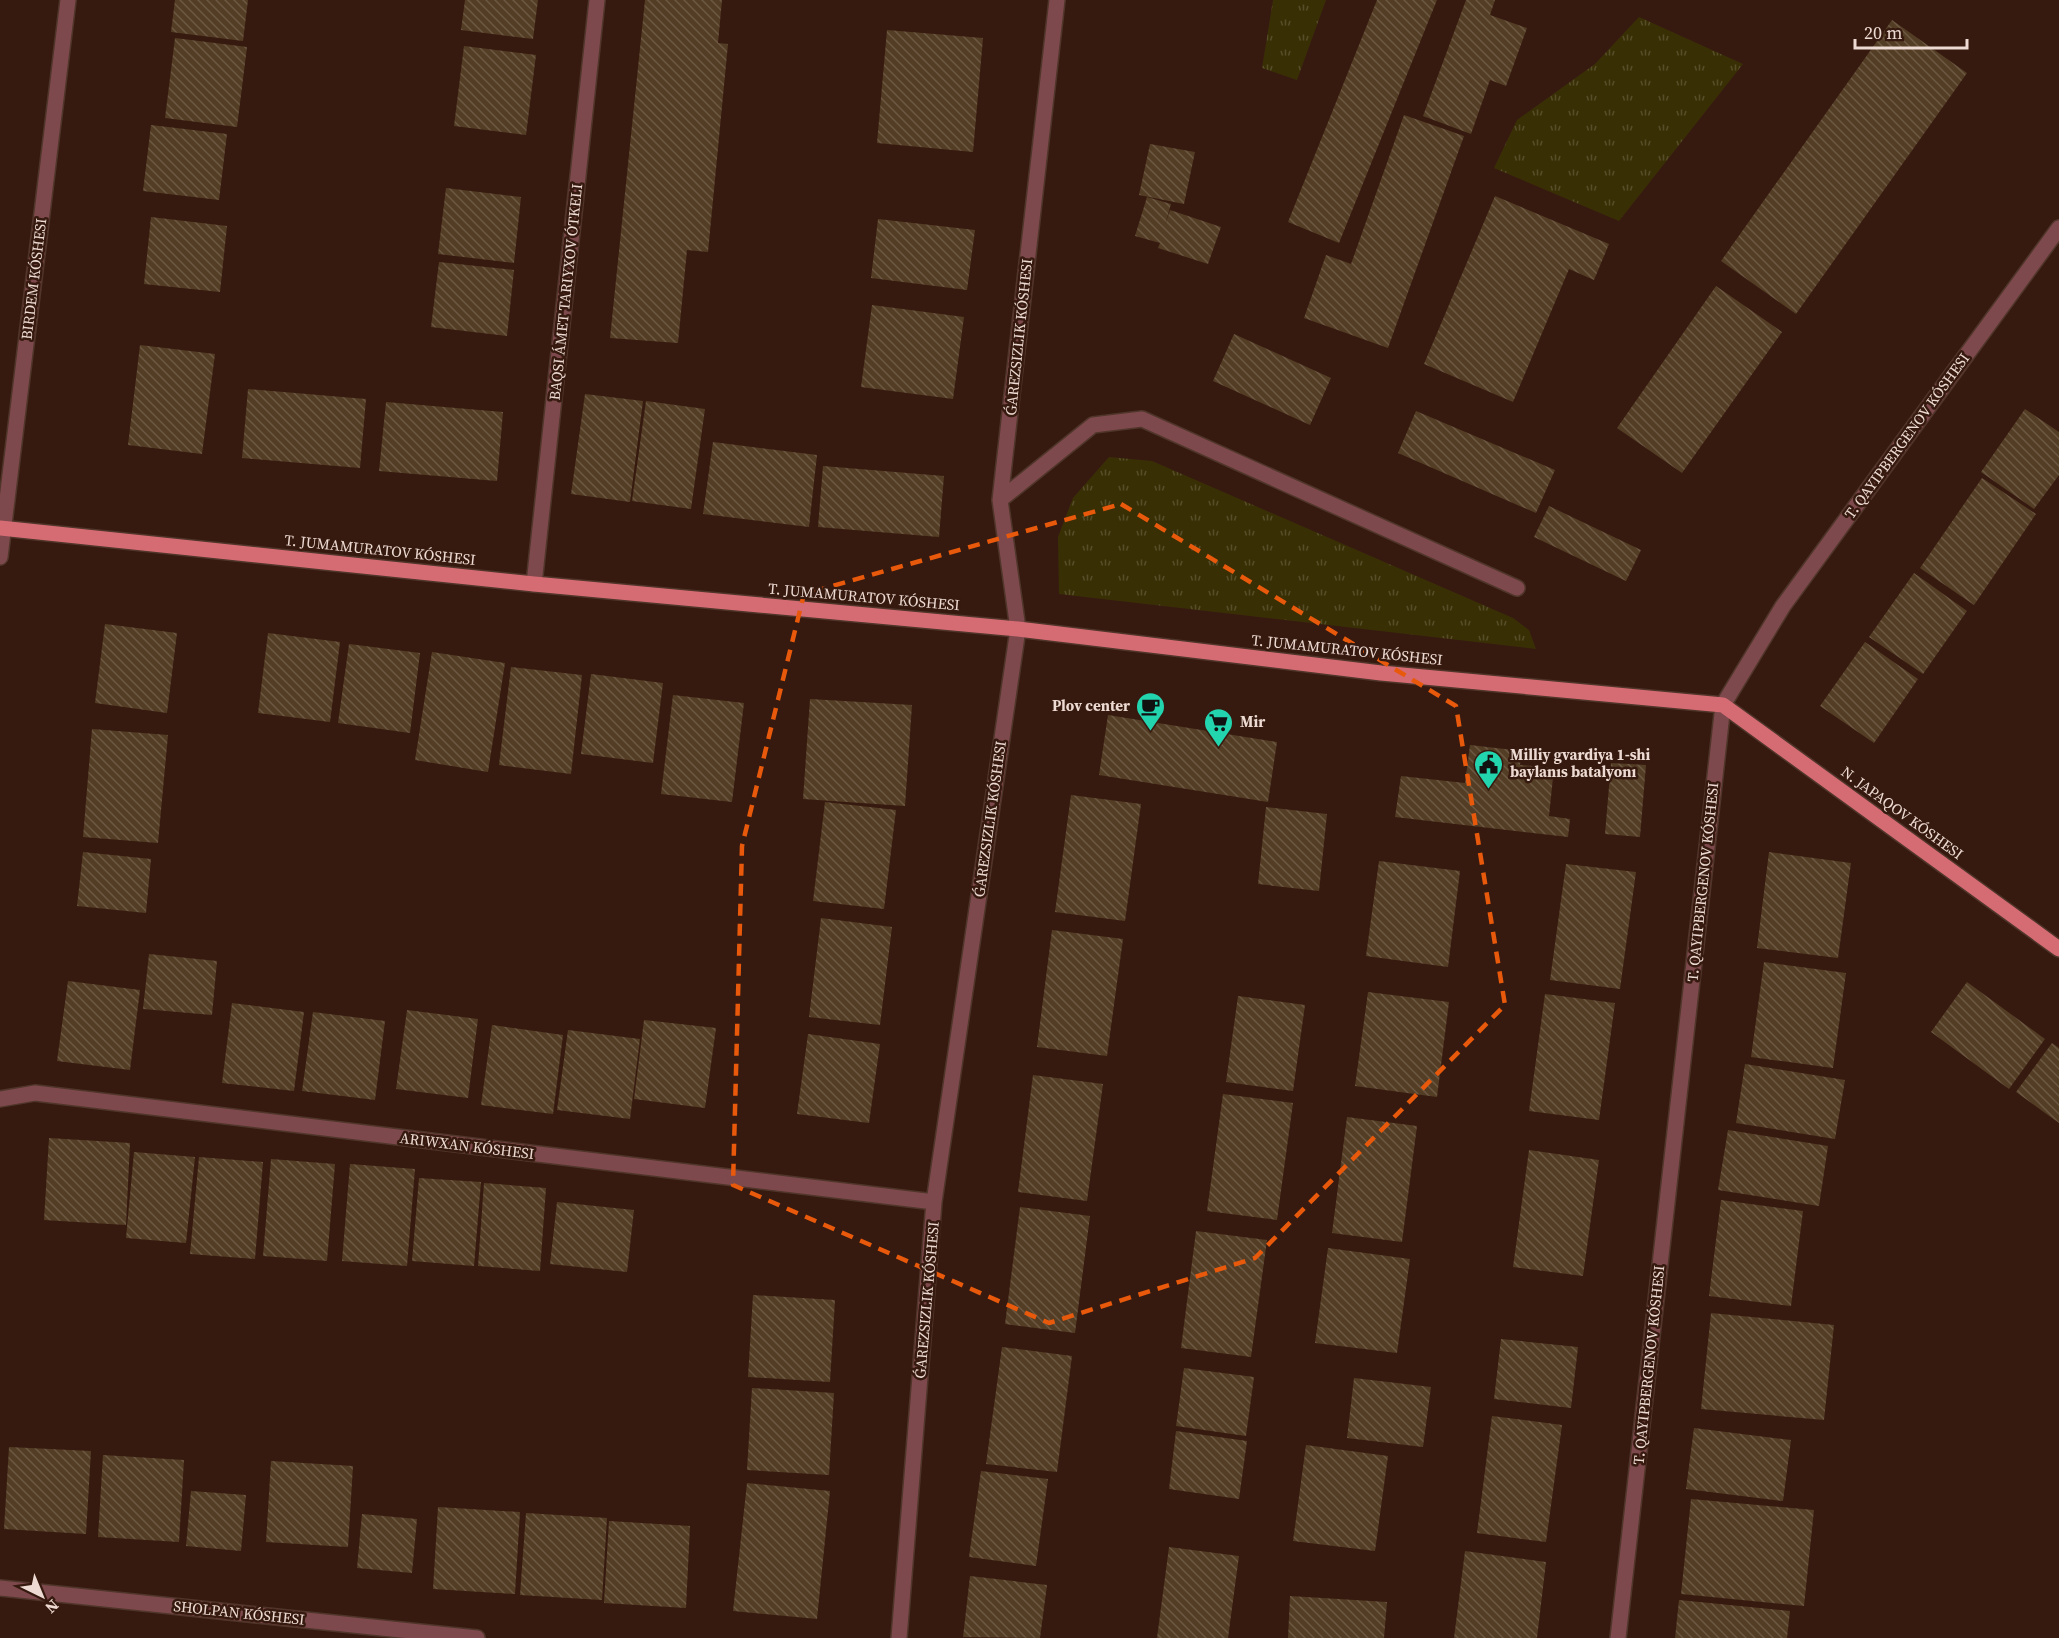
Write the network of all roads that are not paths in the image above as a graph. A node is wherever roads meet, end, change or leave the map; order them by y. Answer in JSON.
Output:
{"nodes":[{"id":1,"x":68,"y":0,"type":"edge"},
{"id":2,"x":597,"y":0,"type":"edge"},
{"id":3,"x":1056,"y":0,"type":"edge"},
{"id":4,"x":2059,"y":228,"type":"edge"},
{"id":5,"x":1000,"y":500,"type":"junction"},
{"id":6,"x":2,"y":529,"type":"edge"},
{"id":7,"x":0,"y":557,"type":"edge"},
{"id":8,"x":534,"y":584,"type":"junction"},
{"id":9,"x":1517,"y":588,"type":"dead end"},
{"id":10,"x":1018,"y":629,"type":"junction"},
{"id":11,"x":1723,"y":705,"type":"junction"},
{"id":12,"x":2059,"y":949,"type":"edge"},
{"id":13,"x":0,"y":1099,"type":"edge"},
{"id":14,"x":934,"y":1202,"type":"junction"},
{"id":15,"x":0,"y":1588,"type":"edge"},
{"id":16,"x":477,"y":1638,"type":"edge"},
{"id":17,"x":899,"y":1638,"type":"edge"},
{"id":18,"x":1618,"y":1638,"type":"edge"}],
"edges":[{"from":1,"to":6,"type":"street","name":"BIRDEM KÓSHESI"},
{"from":2,"to":8,"type":"street"},
{"from":3,"to":5,"type":"street","name":"ǴAREZSIZLIK KÓSHESI"},
{"from":4,"to":11,"type":"street"},
{"from":5,"to":9,"type":"street"},
{"from":5,"to":10,"type":"street","name":"ǴAREZSIZLIK KÓSHESI"},
{"from":6,"to":7,"type":"street","name":"BIRDEM KÓSHESI"},
{"from":6,"to":8,"type":"main road","name":"T. JUMAMURATOV KÓSHESI"},
{"from":8,"to":10,"type":"main road","name":"T. JUMAMURATOV KÓSHESI"},
{"from":10,"to":11,"type":"main road","name":"T. JUMAMURATOV KÓSHESI"},
{"from":10,"to":14,"type":"street","name":"ǴAREZSIZLIK KÓSHESI"},
{"from":11,"to":12,"type":"main road","name":"N. JAPAQOV KÓSHESI"},
{"from":11,"to":18,"type":"street"},
{"from":13,"to":14,"type":"street"},
{"from":14,"to":17,"type":"street","name":"ǴAREZSIZLIK KÓSHESI"},
{"from":15,"to":16,"type":"street","name":"SHOLPAN KÓSHESI"}]}
